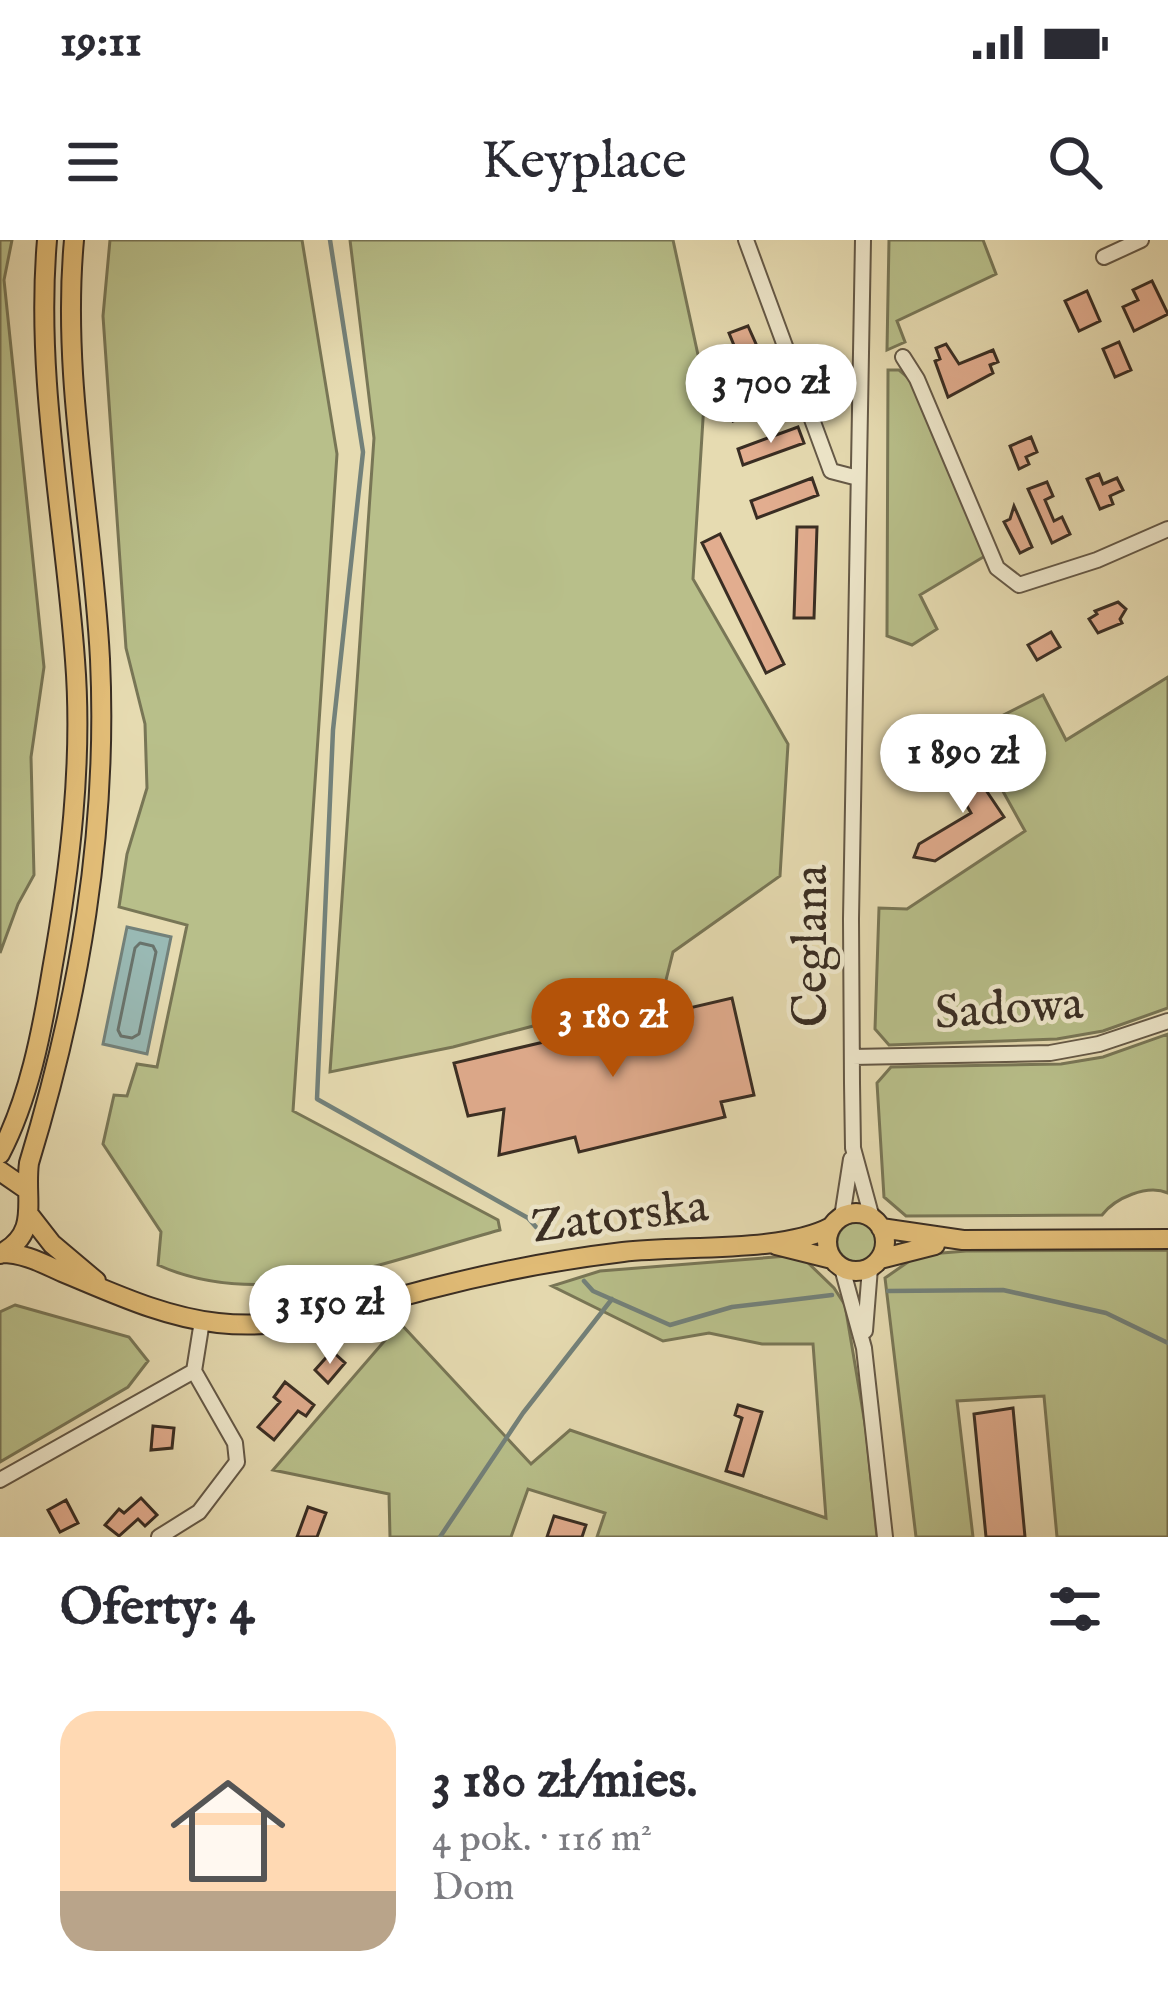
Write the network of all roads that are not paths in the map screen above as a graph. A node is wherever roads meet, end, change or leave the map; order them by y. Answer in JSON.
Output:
{"nodes":[{"id":1,"x":47,"y":240,"type":"edge"},
{"id":2,"x":74,"y":240,"type":"edge"},
{"id":3,"x":746,"y":240,"type":"edge"},
{"id":4,"x":862,"y":240,"type":"edge"},
{"id":5,"x":1141,"y":240,"type":"edge"},
{"id":6,"x":1103,"y":257,"type":"dead end"},
{"id":7,"x":903,"y":357,"type":"dead end"},
{"id":8,"x":858,"y":478,"type":"junction"},
{"id":9,"x":1168,"y":529,"type":"edge"},
{"id":10,"x":1168,"y":1021,"type":"edge"},
{"id":11,"x":852,"y":1057,"type":"junction"},
{"id":12,"x":853,"y":1148,"type":"junction"},
{"id":13,"x":0,"y":1154,"type":"edge"},
{"id":14,"x":0,"y":1171,"type":"edge"},
{"id":15,"x":26,"y":1189,"type":"junction"},
{"id":16,"x":31,"y":1217,"type":"junction"},
{"id":17,"x":837,"y":1222,"type":"junction"},
{"id":18,"x":877,"y":1223,"type":"junction"},
{"id":19,"x":1168,"y":1239,"type":"edge"},
{"id":20,"x":963,"y":1240,"type":"junction"},
{"id":21,"x":766,"y":1243,"type":"junction"},
{"id":22,"x":1,"y":1253,"type":"edge"},
{"id":23,"x":837,"y":1263,"type":"junction"},
{"id":24,"x":875,"y":1263,"type":"junction"},
{"id":25,"x":104,"y":1288,"type":"junction"},
{"id":26,"x":202,"y":1321,"type":"junction"},
{"id":27,"x":864,"y":1348,"type":"junction"},
{"id":28,"x":194,"y":1371,"type":"junction"},
{"id":29,"x":0,"y":1480,"type":"edge"},
{"id":30,"x":159,"y":1537,"type":"edge"},
{"id":31,"x":885,"y":1537,"type":"edge"}],
"edges":[{"from":1,"to":13,"type":"main road"},
{"from":2,"to":15,"type":"main road"},
{"from":3,"to":8,"type":"street"},
{"from":4,"to":8,"type":"street","name":"Ceglana"},
{"from":5,"to":6,"type":"street"},
{"from":7,"to":9,"type":"street"},
{"from":8,"to":11,"type":"street","name":"Ceglana"},
{"from":10,"to":11,"type":"street","name":"Sadowa"},
{"from":11,"to":12,"type":"street","name":"Ceglana"},
{"from":12,"to":17,"type":"street","name":"Ceglana"},
{"from":12,"to":18,"type":"street","name":"Ceglana"},
{"from":14,"to":15,"type":"main road"},
{"from":15,"to":16,"type":"main road"},
{"from":16,"to":22,"type":"main road"},
{"from":16,"to":25,"type":"main road","name":"Zatorska"},
{"from":17,"to":18,"type":"main road"},
{"from":17,"to":21,"type":"main road","name":"Zatorska"},
{"from":17,"to":23,"type":"main road"},
{"from":18,"to":20,"type":"main road"},
{"from":18,"to":24,"type":"main road"},
{"from":19,"to":20,"type":"main road"},
{"from":20,"to":24,"type":"main road"},
{"from":21,"to":23,"type":"main road","name":"Zatorska"},
{"from":21,"to":26,"type":"main road","name":"Zatorska"},
{"from":22,"to":25,"type":"main road","name":"Zatorska"},
{"from":23,"to":24,"type":"main road"},
{"from":23,"to":27,"type":"street"},
{"from":24,"to":27,"type":"street"},
{"from":25,"to":26,"type":"main road","name":"Zatorska"},
{"from":26,"to":28,"type":"street"},
{"from":27,"to":31,"type":"street"},
{"from":28,"to":29,"type":"street"},
{"from":28,"to":30,"type":"street"}]}
